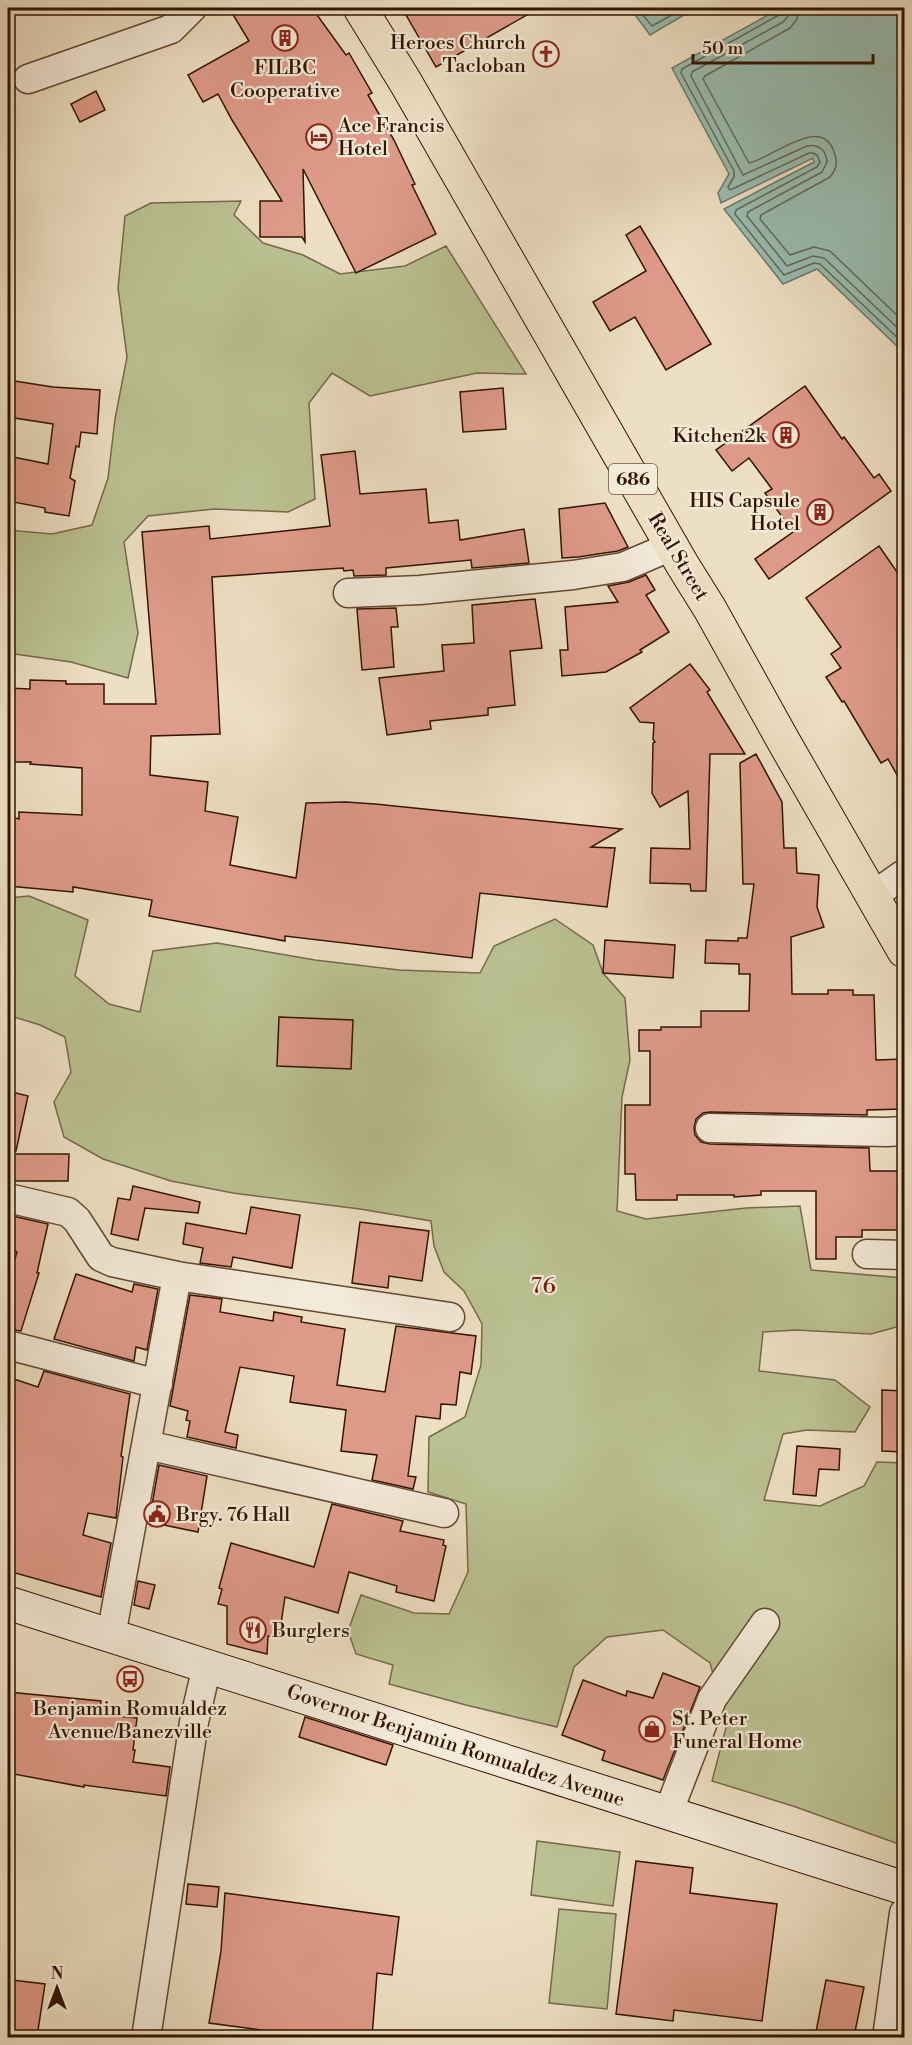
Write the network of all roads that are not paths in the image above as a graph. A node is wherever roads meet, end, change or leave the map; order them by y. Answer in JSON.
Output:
{"nodes":[{"id":1,"x":192,"y":8,"type":"edge"},
{"id":2,"x":360,"y":8,"type":"edge"},
{"id":3,"x":28,"y":79,"type":"dead end"},
{"id":4,"x":672,"y":546,"type":"junction"},
{"id":5,"x":348,"y":593,"type":"dead end"},
{"id":6,"x":904,"y":873,"type":"edge"},
{"id":7,"x":874,"y":895,"type":"junction"},
{"id":8,"x":904,"y":951,"type":"edge"},
{"id":9,"x":710,"y":1128,"type":"dead end"},
{"id":10,"x":904,"y":1131,"type":"edge"},
{"id":11,"x":8,"y":1198,"type":"edge"},
{"id":12,"x":867,"y":1254,"type":"dead end"},
{"id":13,"x":904,"y":1255,"type":"edge"},
{"id":14,"x":177,"y":1276,"type":"junction"},
{"id":15,"x":450,"y":1317,"type":"dead end"},
{"id":16,"x":8,"y":1345,"type":"edge"},
{"id":17,"x":158,"y":1384,"type":"junction"},
{"id":18,"x":147,"y":1445,"type":"junction"},
{"id":19,"x":444,"y":1513,"type":"dead end"},
{"id":20,"x":8,"y":1603,"type":"edge"},
{"id":21,"x":765,"y":1623,"type":"dead end"},
{"id":22,"x":111,"y":1636,"type":"junction"},
{"id":23,"x":207,"y":1666,"type":"junction"},
{"id":24,"x":668,"y":1813,"type":"junction"},
{"id":25,"x":904,"y":1888,"type":"edge"},
{"id":26,"x":904,"y":1913,"type":"edge"},
{"id":27,"x":146,"y":2037,"type":"edge"},
{"id":28,"x":887,"y":2037,"type":"edge"}],
"edges":[{"from":1,"to":3,"type":"street"},
{"from":2,"to":4,"type":"main road","name":"Real Street","number":"686"},
{"from":4,"to":5,"type":"street"},
{"from":4,"to":7,"type":"main road","name":"Real Street","number":"686"},
{"from":6,"to":7,"type":"street"},
{"from":7,"to":8,"type":"main road","name":"Real Street","number":"686"},
{"from":9,"to":10,"type":"street"},
{"from":11,"to":14,"type":"street"},
{"from":12,"to":13,"type":"street"},
{"from":14,"to":15,"type":"street"},
{"from":14,"to":17,"type":"street"},
{"from":16,"to":17,"type":"street"},
{"from":17,"to":18,"type":"street"},
{"from":18,"to":19,"type":"street"},
{"from":18,"to":22,"type":"street"},
{"from":20,"to":22,"type":"main road","name":"Governor Benjamin Romualdez Avenue"},
{"from":21,"to":24,"type":"street"},
{"from":22,"to":23,"type":"main road","name":"Governor Benjamin Romualdez Avenue"},
{"from":23,"to":24,"type":"main road","name":"Governor Benjamin Romualdez Avenue"},
{"from":23,"to":27,"type":"street"},
{"from":24,"to":25,"type":"main road","name":"Governor Benjamin Romualdez Avenue"},
{"from":26,"to":28,"type":"street"}]}
